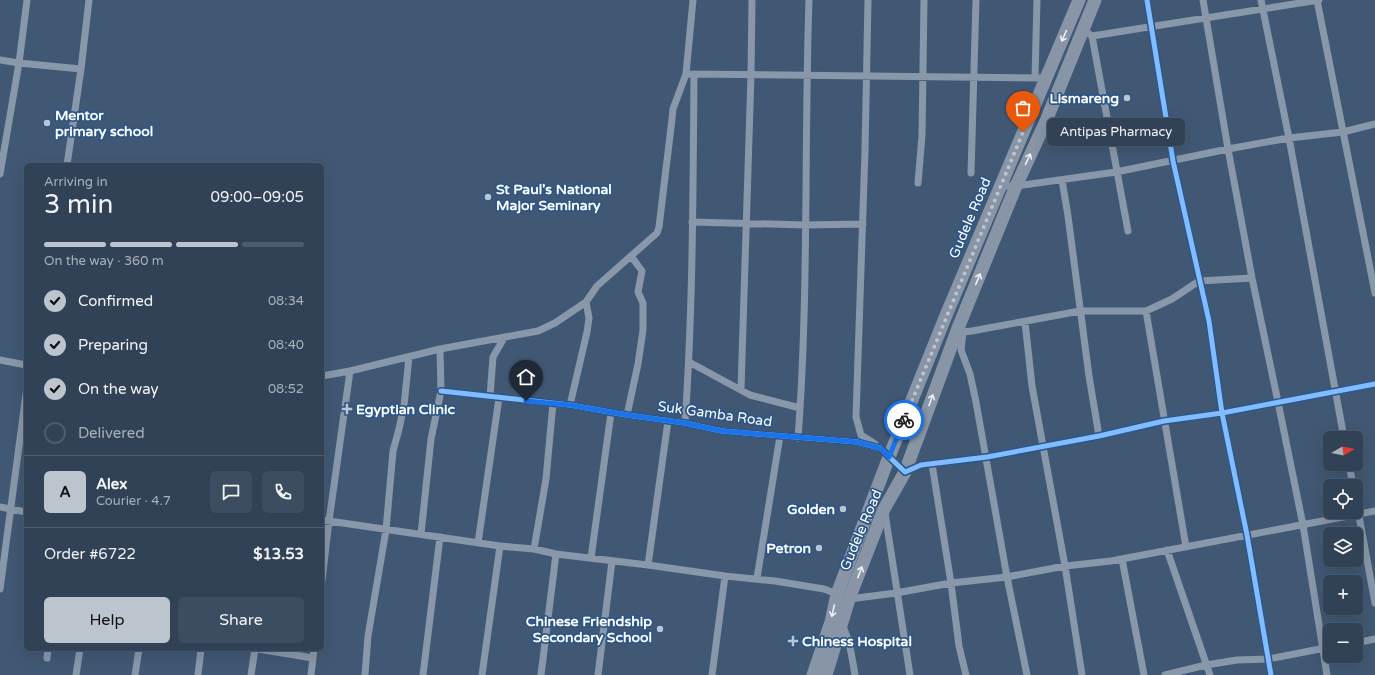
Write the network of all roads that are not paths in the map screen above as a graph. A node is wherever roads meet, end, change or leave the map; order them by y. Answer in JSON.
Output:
{"nodes":[{"id":1,"x":27,"y":0,"type":"edge"},
{"id":2,"x":89,"y":0,"type":"edge"},
{"id":3,"x":693,"y":0,"type":"edge"},
{"id":4,"x":752,"y":0,"type":"edge"},
{"id":5,"x":809,"y":0,"type":"edge"},
{"id":6,"x":868,"y":0,"type":"edge"},
{"id":7,"x":924,"y":0,"type":"edge"},
{"id":8,"x":976,"y":0,"type":"edge"},
{"id":9,"x":1037,"y":0,"type":"edge"},
{"id":10,"x":1079,"y":0,"type":"edge"},
{"id":11,"x":1095,"y":0,"type":"edge"},
{"id":12,"x":1147,"y":0,"type":"edge"},
{"id":13,"x":1203,"y":0,"type":"edge"},
{"id":14,"x":1261,"y":0,"type":"edge"},
{"id":15,"x":1318,"y":0,"type":"edge"},
{"id":16,"x":1263,"y":9,"type":"junction"},
{"id":17,"x":1206,"y":18,"type":"junction"},
{"id":18,"x":1151,"y":27,"type":"junction"},
{"id":19,"x":1088,"y":33,"type":"junction"},
{"id":20,"x":0,"y":60,"type":"edge"},
{"id":21,"x":19,"y":63,"type":"junction"},
{"id":22,"x":81,"y":69,"type":"junction"},
{"id":23,"x":686,"y":74,"type":"junction"},
{"id":24,"x":694,"y":74,"type":"junction"},
{"id":25,"x":751,"y":75,"type":"junction"},
{"id":26,"x":807,"y":75,"type":"junction"},
{"id":27,"x":867,"y":76,"type":"junction"},
{"id":28,"x":923,"y":77,"type":"junction"},
{"id":29,"x":974,"y":77,"type":"junction"},
{"id":30,"x":1040,"y":78,"type":"junction"},
{"id":31,"x":1375,"y":124,"type":"edge"},
{"id":32,"x":1343,"y":132,"type":"junction"},
{"id":33,"x":1289,"y":138,"type":"junction"},
{"id":34,"x":1228,"y":149,"type":"junction"},
{"id":35,"x":1173,"y":161,"type":"junction"},
{"id":36,"x":67,"y":163,"type":"edge"},
{"id":37,"x":1116,"y":172,"type":"junction"},
{"id":38,"x":971,"y":173,"type":"dead end"},
{"id":39,"x":0,"y":174,"type":"edge"},
{"id":40,"x":1062,"y":180,"type":"junction"},
{"id":41,"x":918,"y":183,"type":"dead end"},
{"id":42,"x":1001,"y":186,"type":"junction"},
{"id":43,"x":1016,"y":186,"type":"junction"},
{"id":44,"x":692,"y":222,"type":"junction"},
{"id":45,"x":746,"y":224,"type":"junction"},
{"id":46,"x":863,"y":224,"type":"junction"},
{"id":47,"x":805,"y":225,"type":"junction"},
{"id":48,"x":1128,"y":230,"type":"dead end"},
{"id":49,"x":631,"y":256,"type":"junction"},
{"id":50,"x":1252,"y":278,"type":"junction"},
{"id":51,"x":1199,"y":281,"type":"junction"},
{"id":52,"x":1375,"y":293,"type":"edge"},
{"id":53,"x":586,"y":302,"type":"junction"},
{"id":54,"x":1080,"y":311,"type":"junction"},
{"id":55,"x":1146,"y":311,"type":"junction"},
{"id":56,"x":1025,"y":322,"type":"junction"},
{"id":57,"x":960,"y":330,"type":"junction"},
{"id":58,"x":504,"y":338,"type":"junction"},
{"id":59,"x":440,"y":349,"type":"junction"},
{"id":60,"x":409,"y":357,"type":"junction"},
{"id":61,"x":0,"y":360,"type":"edge"},
{"id":62,"x":689,"y":362,"type":"junction"},
{"id":63,"x":24,"y":365,"type":"edge"},
{"id":64,"x":350,"y":371,"type":"junction"},
{"id":65,"x":324,"y":376,"type":"edge"},
{"id":66,"x":1375,"y":384,"type":"edge"},
{"id":67,"x":740,"y":389,"type":"junction"},
{"id":68,"x":441,"y":391,"type":"junction"},
{"id":69,"x":1334,"y":392,"type":"junction"},
{"id":70,"x":490,"y":396,"type":"junction"},
{"id":71,"x":499,"y":398,"type":"junction"},
{"id":72,"x":1278,"y":402,"type":"junction"},
{"id":73,"x":553,"y":403,"type":"junction"},
{"id":74,"x":570,"y":405,"type":"junction"},
{"id":75,"x":800,"y":408,"type":"junction"},
{"id":76,"x":24,"y":409,"type":"edge"},
{"id":77,"x":611,"y":413,"type":"junction"},
{"id":78,"x":1222,"y":413,"type":"junction"},
{"id":79,"x":627,"y":415,"type":"junction"},
{"id":80,"x":668,"y":421,"type":"junction"},
{"id":81,"x":1164,"y":421,"type":"junction"},
{"id":82,"x":685,"y":423,"type":"junction"},
{"id":83,"x":1342,"y":431,"type":"edge"},
{"id":84,"x":780,"y":436,"type":"junction"},
{"id":85,"x":1099,"y":436,"type":"junction"},
{"id":86,"x":798,"y":438,"type":"junction"},
{"id":87,"x":1042,"y":446,"type":"junction"},
{"id":88,"x":884,"y":452,"type":"junction"},
{"id":89,"x":986,"y":457,"type":"junction"},
{"id":90,"x":932,"y":464,"type":"junction"},
{"id":91,"x":905,"y":472,"type":"junction"},
{"id":92,"x":0,"y":507,"type":"edge"},
{"id":93,"x":11,"y":509,"type":"junction"},
{"id":94,"x":884,"y":509,"type":"junction"},
{"id":95,"x":1375,"y":511,"type":"edge"},
{"id":96,"x":24,"y":512,"type":"edge"},
{"id":97,"x":1363,"y":513,"type":"edge"},
{"id":98,"x":1334,"y":519,"type":"edge"},
{"id":99,"x":1360,"y":519,"type":"edge"},
{"id":100,"x":325,"y":521,"type":"edge"},
{"id":101,"x":1303,"y":525,"type":"junction"},
{"id":102,"x":386,"y":530,"type":"junction"},
{"id":103,"x":421,"y":534,"type":"junction"},
{"id":104,"x":1247,"y":535,"type":"junction"},
{"id":105,"x":440,"y":537,"type":"junction"},
{"id":106,"x":324,"y":541,"type":"edge"},
{"id":107,"x":478,"y":543,"type":"junction"},
{"id":108,"x":500,"y":546,"type":"junction"},
{"id":109,"x":1186,"y":547,"type":"junction"},
{"id":110,"x":534,"y":549,"type":"junction"},
{"id":111,"x":1167,"y":550,"type":"junction"},
{"id":112,"x":556,"y":554,"type":"junction"},
{"id":113,"x":591,"y":558,"type":"junction"},
{"id":114,"x":1122,"y":559,"type":"junction"},
{"id":115,"x":612,"y":561,"type":"junction"},
{"id":116,"x":648,"y":565,"type":"junction"},
{"id":117,"x":1065,"y":566,"type":"junction"},
{"id":118,"x":725,"y":576,"type":"junction"},
{"id":119,"x":1007,"y":577,"type":"junction"},
{"id":120,"x":757,"y":578,"type":"junction"},
{"id":121,"x":951,"y":582,"type":"junction"},
{"id":122,"x":0,"y":589,"type":"edge"},
{"id":123,"x":896,"y":593,"type":"junction"},
{"id":124,"x":843,"y":596,"type":"junction"},
{"id":125,"x":1375,"y":604,"type":"edge"},
{"id":126,"x":841,"y":623,"type":"junction"},
{"id":127,"x":1323,"y":632,"type":"edge"},
{"id":128,"x":1375,"y":639,"type":"edge"},
{"id":129,"x":1363,"y":642,"type":"edge"},
{"id":130,"x":1323,"y":649,"type":"edge"},
{"id":131,"x":48,"y":651,"type":"edge"},
{"id":132,"x":80,"y":651,"type":"edge"},
{"id":133,"x":139,"y":651,"type":"edge"},
{"id":134,"x":201,"y":651,"type":"edge"},
{"id":135,"x":256,"y":651,"type":"edge"},
{"id":136,"x":269,"y":651,"type":"edge"},
{"id":137,"x":314,"y":651,"type":"edge"},
{"id":138,"x":47,"y":658,"type":"dead end"},
{"id":139,"x":313,"y":658,"type":"junction"},
{"id":140,"x":1269,"y":659,"type":"junction"},
{"id":141,"x":1327,"y":663,"type":"edge"},
{"id":142,"x":1206,"y":665,"type":"junction"},
{"id":143,"x":76,"y":675,"type":"edge"},
{"id":144,"x":135,"y":675,"type":"edge"},
{"id":145,"x":198,"y":675,"type":"edge"},
{"id":146,"x":251,"y":675,"type":"edge"},
{"id":147,"x":311,"y":675,"type":"edge"},
{"id":148,"x":365,"y":675,"type":"edge"},
{"id":149,"x":423,"y":675,"type":"edge"},
{"id":150,"x":482,"y":675,"type":"edge"},
{"id":151,"x":541,"y":675,"type":"edge"},
{"id":152,"x":598,"y":675,"type":"edge"},
{"id":153,"x":712,"y":675,"type":"edge"},
{"id":154,"x":813,"y":675,"type":"edge"},
{"id":155,"x":826,"y":675,"type":"edge"},
{"id":156,"x":855,"y":675,"type":"edge"},
{"id":157,"x":910,"y":675,"type":"edge"},
{"id":158,"x":966,"y":675,"type":"edge"},
{"id":159,"x":1027,"y":675,"type":"edge"},
{"id":160,"x":1082,"y":675,"type":"edge"},
{"id":161,"x":1144,"y":675,"type":"edge"},
{"id":162,"x":1165,"y":675,"type":"edge"},
{"id":163,"x":1210,"y":675,"type":"edge"},
{"id":164,"x":1271,"y":675,"type":"edge"},
{"id":165,"x":1327,"y":675,"type":"edge"}],
"edges":[{"from":1,"to":21,"type":"street"},
{"from":2,"to":22,"type":"street"},
{"from":3,"to":23,"type":"street"},
{"from":4,"to":25,"type":"street"},
{"from":5,"to":26,"type":"street"},
{"from":6,"to":27,"type":"street"},
{"from":7,"to":28,"type":"street"},
{"from":8,"to":29,"type":"street"},
{"from":9,"to":30,"type":"street"},
{"from":10,"to":30,"type":"highway","name":"Gudele Road","one_way":true},
{"from":11,"to":19,"type":"highway","name":"Gudele Road"},
{"from":12,"to":18,"type":"street"},
{"from":13,"to":17,"type":"street"},
{"from":14,"to":16,"type":"street"},
{"from":15,"to":16,"type":"street"},
{"from":15,"to":32,"type":"street"},
{"from":16,"to":17,"type":"street"},
{"from":16,"to":33,"type":"street"},
{"from":17,"to":18,"type":"street"},
{"from":17,"to":34,"type":"street"},
{"from":18,"to":19,"type":"street"},
{"from":18,"to":35,"type":"street"},
{"from":19,"to":37,"type":"street"},
{"from":43,"to":19,"type":"highway","name":"Gudele Road","one_way":true},
{"from":20,"to":21,"type":"street"},
{"from":21,"to":22,"type":"street"},
{"from":21,"to":39,"type":"street"},
{"from":22,"to":36,"type":"street"},
{"from":23,"to":24,"type":"street"},
{"from":23,"to":49,"type":"street"},
{"from":24,"to":25,"type":"street"},
{"from":24,"to":44,"type":"street"},
{"from":25,"to":26,"type":"street"},
{"from":25,"to":45,"type":"street"},
{"from":26,"to":27,"type":"street"},
{"from":26,"to":47,"type":"street"},
{"from":27,"to":28,"type":"street"},
{"from":27,"to":46,"type":"street"},
{"from":28,"to":29,"type":"street"},
{"from":28,"to":41,"type":"street"},
{"from":29,"to":30,"type":"street"},
{"from":29,"to":38,"type":"street"},
{"from":30,"to":42,"type":"highway","name":"Gudele Road"},
{"from":31,"to":32,"type":"street"},
{"from":32,"to":33,"type":"street"},
{"from":32,"to":52,"type":"street"},
{"from":33,"to":34,"type":"street"},
{"from":33,"to":69,"type":"street"},
{"from":34,"to":35,"type":"street"},
{"from":34,"to":50,"type":"street"},
{"from":35,"to":37,"type":"street"},
{"from":35,"to":51,"type":"street"},
{"from":37,"to":40,"type":"street"},
{"from":37,"to":48,"type":"street"},
{"from":40,"to":43,"type":"street"},
{"from":40,"to":54,"type":"street"},
{"from":42,"to":43,"type":"street"},
{"from":42,"to":88,"type":"highway","name":"Gudele Road"},
{"from":57,"to":43,"type":"highway","name":"Gudele Road","one_way":true},
{"from":44,"to":45,"type":"street"},
{"from":44,"to":62,"type":"street"},
{"from":45,"to":47,"type":"street"},
{"from":45,"to":67,"type":"street"},
{"from":46,"to":47,"type":"street"},
{"from":46,"to":88,"type":"street"},
{"from":47,"to":75,"type":"street"},
{"from":49,"to":53,"type":"street"},
{"from":49,"to":79,"type":"street"},
{"from":50,"to":51,"type":"street"},
{"from":50,"to":72,"type":"street"},
{"from":51,"to":55,"type":"street"},
{"from":51,"to":78,"type":"street"},
{"from":53,"to":58,"type":"street"},
{"from":53,"to":74,"type":"street"},
{"from":54,"to":55,"type":"street"},
{"from":54,"to":56,"type":"street"},
{"from":54,"to":85,"type":"street"},
{"from":55,"to":81,"type":"street"},
{"from":56,"to":57,"type":"street"},
{"from":56,"to":87,"type":"street"},
{"from":57,"to":89,"type":"street"},
{"from":91,"to":57,"type":"highway","name":"Gudele Road","one_way":true},
{"from":58,"to":59,"type":"street"},
{"from":58,"to":70,"type":"street"},
{"from":59,"to":60,"type":"street"},
{"from":59,"to":68,"type":"street"},
{"from":60,"to":64,"type":"street"},
{"from":60,"to":102,"type":"street"},
{"from":61,"to":63,"type":"street"},
{"from":62,"to":67,"type":"street"},
{"from":62,"to":82,"type":"street"},
{"from":64,"to":65,"type":"street"},
{"from":64,"to":100,"type":"street"},
{"from":66,"to":69,"type":"street"},
{"from":67,"to":75,"type":"street"},
{"from":68,"to":70,"type":"street","name":"Suk Gamba Road"},
{"from":68,"to":103,"type":"street"},
{"from":69,"to":72,"type":"street"},
{"from":69,"to":83,"type":"street"},
{"from":70,"to":71,"type":"street","name":"Suk Gamba Road"},
{"from":71,"to":73,"type":"street","name":"Suk Gamba Road"},
{"from":71,"to":107,"type":"street"},
{"from":72,"to":78,"type":"street"},
{"from":72,"to":101,"type":"street"},
{"from":73,"to":74,"type":"street","name":"Suk Gamba Road"},
{"from":73,"to":110,"type":"street"},
{"from":74,"to":77,"type":"street","name":"Suk Gamba Road"},
{"from":75,"to":86,"type":"street"},
{"from":76,"to":93,"type":"street"},
{"from":77,"to":79,"type":"street","name":"Suk Gamba Road"},
{"from":77,"to":113,"type":"street"},
{"from":78,"to":81,"type":"street"},
{"from":78,"to":104,"type":"street"},
{"from":79,"to":80,"type":"street","name":"Suk Gamba Road"},
{"from":80,"to":82,"type":"street","name":"Suk Gamba Road"},
{"from":80,"to":116,"type":"street"},
{"from":81,"to":85,"type":"street"},
{"from":81,"to":109,"type":"street"},
{"from":82,"to":84,"type":"street","name":"Suk Gamba Road"},
{"from":84,"to":86,"type":"street","name":"Suk Gamba Road"},
{"from":84,"to":120,"type":"street"},
{"from":85,"to":87,"type":"street"},
{"from":86,"to":88,"type":"street","name":"Suk Gamba Road"},
{"from":87,"to":89,"type":"street"},
{"from":87,"to":117,"type":"street"},
{"from":88,"to":91,"type":"street","name":"Suk Gamba Road"},
{"from":88,"to":124,"type":"highway","name":"Gudele Road"},
{"from":89,"to":90,"type":"street"},
{"from":89,"to":119,"type":"street"},
{"from":90,"to":91,"type":"street"},
{"from":90,"to":121,"type":"street"},
{"from":91,"to":94,"type":"highway","name":"Gudele Road"},
{"from":92,"to":93,"type":"street"},
{"from":93,"to":96,"type":"street"},
{"from":93,"to":122,"type":"street"},
{"from":94,"to":123,"type":"street"},
{"from":124,"to":94,"type":"highway","name":"Gudele Road","one_way":true},
{"from":95,"to":97,"type":"street"},
{"from":98,"to":101,"type":"street"},
{"from":99,"to":125,"type":"street"},
{"from":100,"to":102,"type":"street"},
{"from":100,"to":106,"type":"street"},
{"from":101,"to":104,"type":"street"},
{"from":101,"to":127,"type":"street"},
{"from":102,"to":103,"type":"street"},
{"from":102,"to":148,"type":"street"},
{"from":103,"to":105,"type":"street"},
{"from":104,"to":109,"type":"street"},
{"from":104,"to":140,"type":"street"},
{"from":105,"to":107,"type":"street"},
{"from":105,"to":149,"type":"street"},
{"from":107,"to":108,"type":"street"},
{"from":108,"to":110,"type":"street"},
{"from":108,"to":150,"type":"street"},
{"from":109,"to":111,"type":"street"},
{"from":110,"to":112,"type":"street"},
{"from":111,"to":114,"type":"street"},
{"from":111,"to":142,"type":"street"},
{"from":112,"to":113,"type":"street"},
{"from":112,"to":151,"type":"street"},
{"from":113,"to":115,"type":"street"},
{"from":114,"to":117,"type":"street"},
{"from":114,"to":161,"type":"street"},
{"from":115,"to":116,"type":"street"},
{"from":115,"to":152,"type":"street"},
{"from":116,"to":118,"type":"street"},
{"from":117,"to":119,"type":"street"},
{"from":117,"to":160,"type":"street"},
{"from":118,"to":120,"type":"street"},
{"from":118,"to":153,"type":"street"},
{"from":119,"to":121,"type":"street"},
{"from":119,"to":159,"type":"street"},
{"from":120,"to":124,"type":"street"},
{"from":121,"to":123,"type":"street"},
{"from":121,"to":158,"type":"street"},
{"from":123,"to":124,"type":"street"},
{"from":123,"to":157,"type":"street"},
{"from":124,"to":126,"type":"highway","name":"Gudele Road"},
{"from":124,"to":154,"type":"highway","name":"Gudele Road","one_way":true},
{"from":126,"to":155,"type":"highway","name":"Gudele Road"},
{"from":126,"to":156,"type":"street"},
{"from":128,"to":129,"type":"street"},
{"from":130,"to":140,"type":"street"},
{"from":131,"to":138,"type":"street"},
{"from":132,"to":143,"type":"street"},
{"from":133,"to":144,"type":"street"},
{"from":134,"to":145,"type":"street"},
{"from":135,"to":146,"type":"street"},
{"from":136,"to":139,"type":"street"},
{"from":137,"to":139,"type":"street"},
{"from":139,"to":147,"type":"street"},
{"from":140,"to":142,"type":"street"},
{"from":140,"to":164,"type":"street"},
{"from":141,"to":165,"type":"street"},
{"from":142,"to":162,"type":"street"},
{"from":142,"to":163,"type":"street"}]}
